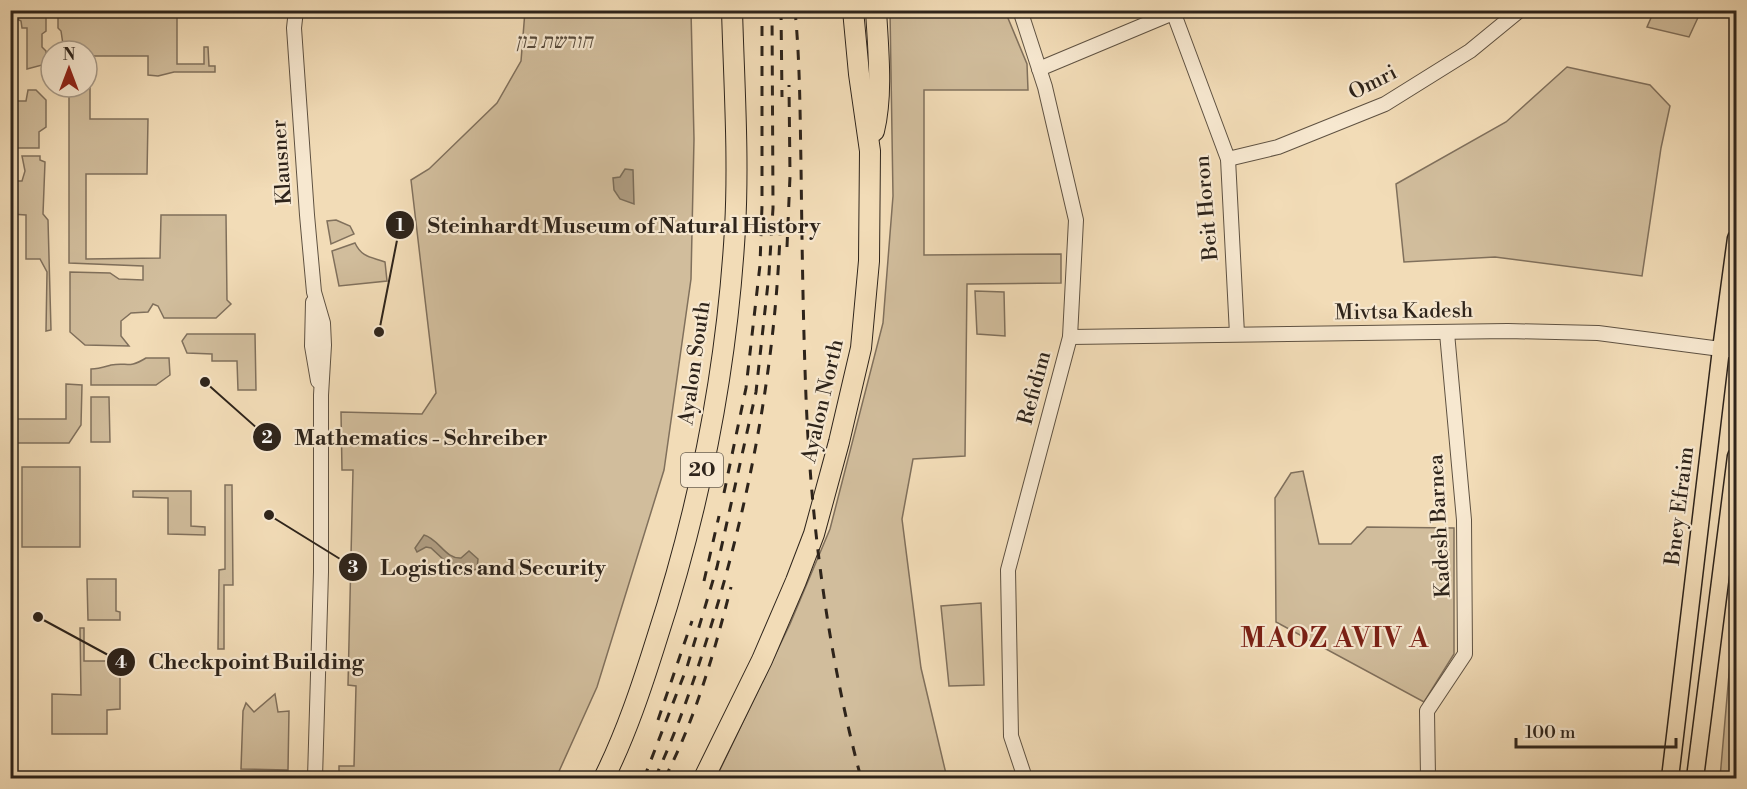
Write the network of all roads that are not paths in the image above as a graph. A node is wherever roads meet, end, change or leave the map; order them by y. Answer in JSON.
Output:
{"nodes":[{"id":1,"x":289,"y":10,"type":"edge"},
{"id":2,"x":296,"y":10,"type":"edge"},
{"id":3,"x":725,"y":10,"type":"edge"},
{"id":4,"x":732,"y":10,"type":"edge"},
{"id":5,"x":853,"y":10,"type":"edge"},
{"id":6,"x":876,"y":10,"type":"edge"},
{"id":7,"x":1020,"y":10,"type":"edge"},
{"id":8,"x":1520,"y":10,"type":"edge"},
{"id":9,"x":1177,"y":12,"type":"edge"},
{"id":10,"x":294,"y":28,"type":"junction"},
{"id":11,"x":1039,"y":69,"type":"junction"},
{"id":12,"x":737,"y":148,"type":"junction"},
{"id":13,"x":870,"y":151,"type":"junction"},
{"id":14,"x":1228,"y":159,"type":"junction"},
{"id":15,"x":1737,"y":238,"type":"edge"},
{"id":16,"x":1447,"y":333,"type":"junction"},
{"id":17,"x":1237,"y":334,"type":"junction"},
{"id":18,"x":1070,"y":337,"type":"junction"},
{"id":19,"x":1729,"y":350,"type":"edge"},
{"id":20,"x":1737,"y":456,"type":"edge"},
{"id":21,"x":315,"y":778,"type":"edge"},
{"id":22,"x":604,"y":778,"type":"edge"},
{"id":23,"x":704,"y":778,"type":"edge"},
{"id":24,"x":1025,"y":778,"type":"edge"},
{"id":25,"x":1428,"y":778,"type":"edge"},
{"id":26,"x":1670,"y":778,"type":"edge"},
{"id":27,"x":1695,"y":778,"type":"edge"}],
"edges":[{"from":1,"to":10,"type":"street","name":"Klausner"},
{"from":2,"to":10,"type":"street","name":"Klausner"},
{"from":3,"to":12,"type":"highway"},
{"from":4,"to":12,"type":"highway","name":"Ayalon South","number":"20"},
{"from":5,"to":13,"type":"highway","name":"Ayalon North"},
{"from":6,"to":13,"type":"highway"},
{"from":7,"to":11,"type":"street","name":"Refidim"},
{"from":8,"to":14,"type":"street","name":"Omri"},
{"from":9,"to":11,"type":"street"},
{"from":9,"to":14,"type":"street","name":"Beit Horon"},
{"from":10,"to":21,"type":"street","name":"Klausner"},
{"from":11,"to":18,"type":"street","name":"Refidim"},
{"from":12,"to":22,"type":"highway","name":"Ayalon South","number":"20"},
{"from":13,"to":23,"type":"highway","name":"Ayalon North"},
{"from":14,"to":17,"type":"street","name":"Beit Horon"},
{"from":15,"to":19,"type":"main road","name":"Bney Efraim"},
{"from":16,"to":17,"type":"street","name":"Mivtsa Kadesh"},
{"from":16,"to":19,"type":"street","name":"Mivtsa Kadesh"},
{"from":16,"to":25,"type":"street","name":"Kadesh Barnea"},
{"from":17,"to":18,"type":"street","name":"Mivtsa Kadesh"},
{"from":18,"to":24,"type":"street","name":"Refidim"},
{"from":19,"to":26,"type":"main road","name":"Bney Efraim"},
{"from":20,"to":27,"type":"main road"}]}
